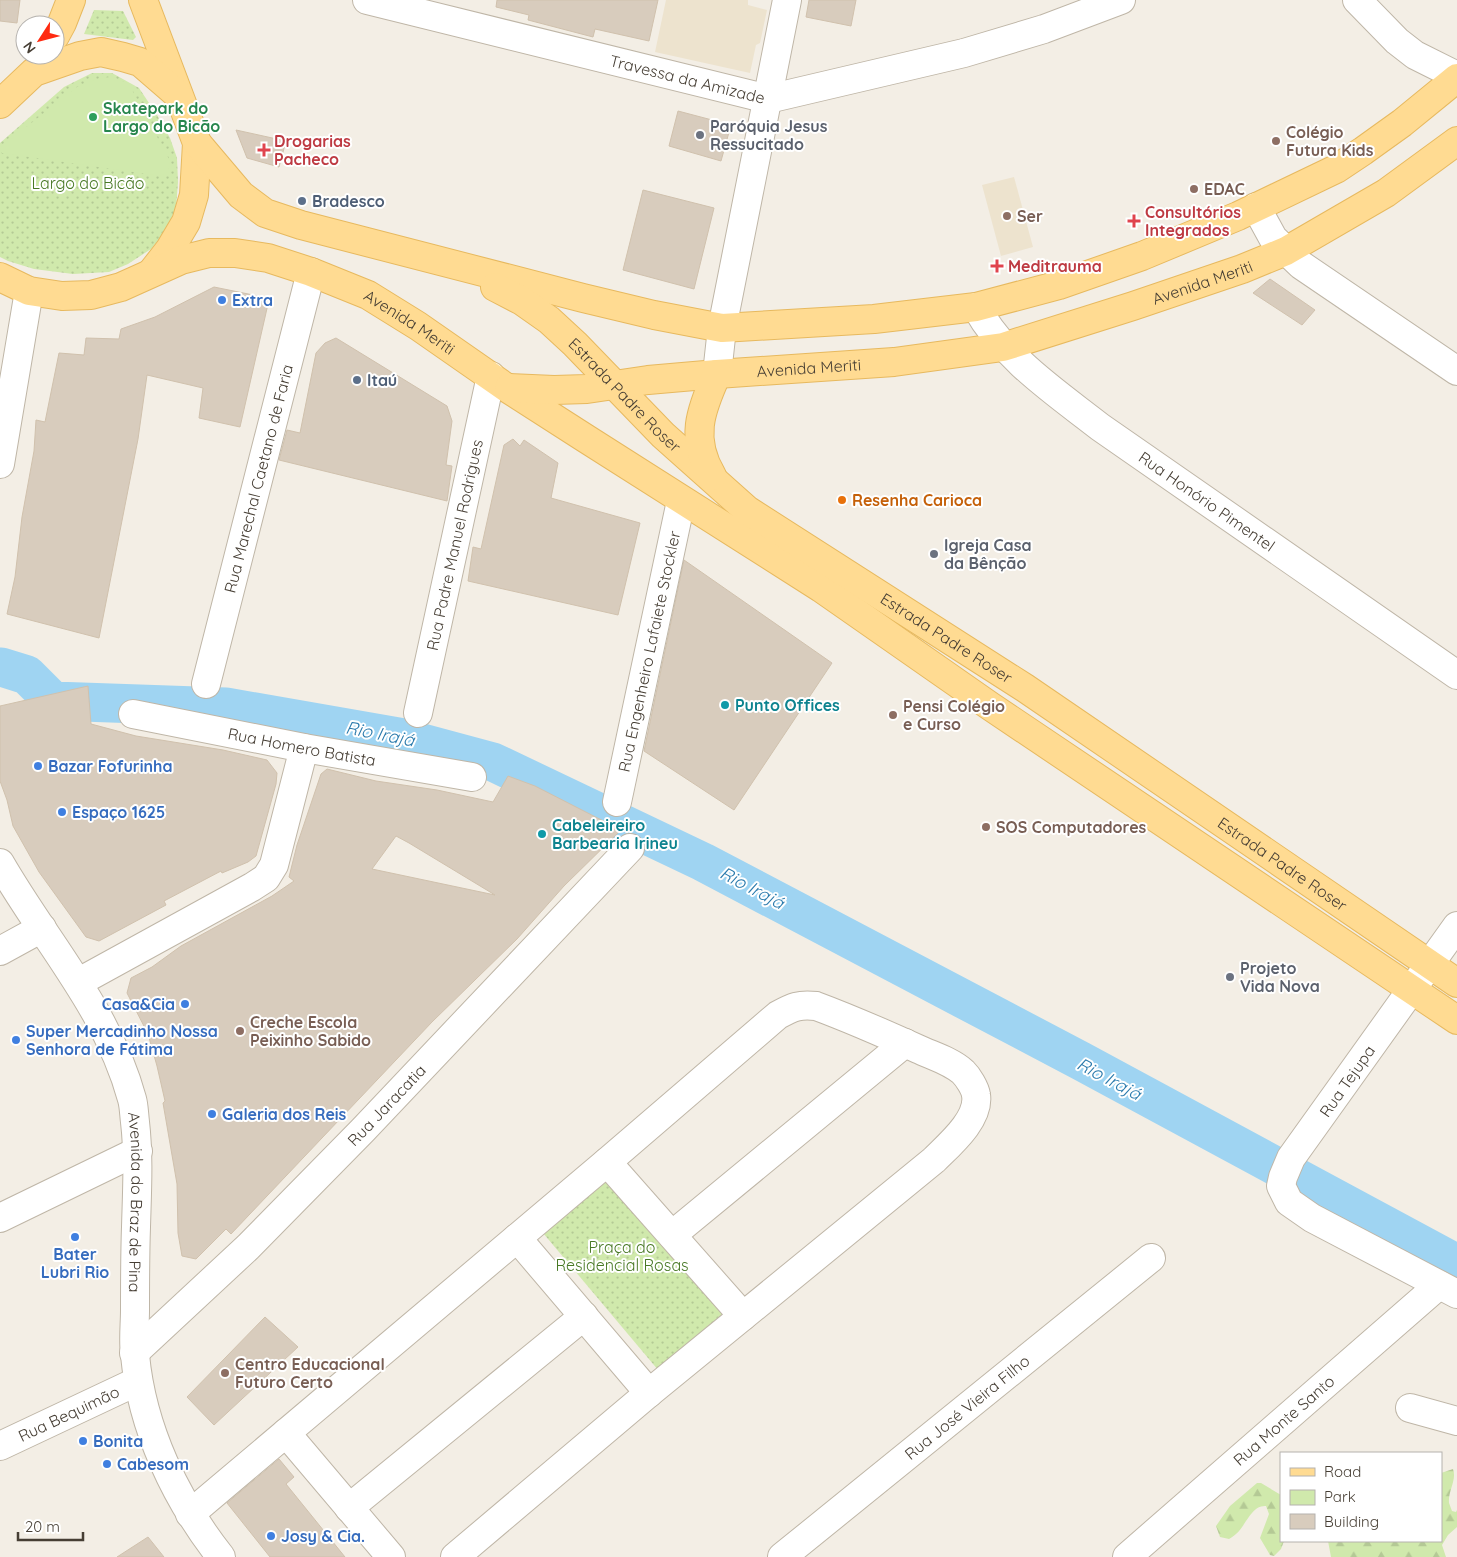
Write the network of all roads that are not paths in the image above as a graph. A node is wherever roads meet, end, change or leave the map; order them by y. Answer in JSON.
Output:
{"nodes":[{"id":1,"x":71,"y":0,"type":"edge"},
{"id":2,"x":144,"y":0,"type":"edge"},
{"id":3,"x":367,"y":0,"type":"edge"},
{"id":4,"x":787,"y":0,"type":"edge"},
{"id":5,"x":1121,"y":0,"type":"edge"},
{"id":6,"x":1357,"y":0,"type":"edge"},
{"id":7,"x":65,"y":15,"type":"edge"},
{"id":8,"x":65,"y":59,"type":"edge"},
{"id":9,"x":38,"y":65,"type":"edge"},
{"id":10,"x":1457,"y":77,"type":"edge"},
{"id":11,"x":178,"y":95,"type":"junction"},
{"id":12,"x":768,"y":99,"type":"junction"},
{"id":13,"x":0,"y":104,"type":"edge"},
{"id":14,"x":1457,"y":141,"type":"edge"},
{"id":15,"x":197,"y":143,"type":"junction"},
{"id":16,"x":1256,"y":207,"type":"junction"},
{"id":17,"x":1286,"y":251,"type":"junction"},
{"id":18,"x":459,"y":267,"type":"junction"},
{"id":19,"x":311,"y":272,"type":"junction"},
{"id":20,"x":151,"y":273,"type":"junction"},
{"id":21,"x":0,"y":277,"type":"edge"},
{"id":22,"x":29,"y":291,"type":"junction"},
{"id":23,"x":976,"y":307,"type":"junction"},
{"id":24,"x":722,"y":328,"type":"junction"},
{"id":25,"x":1003,"y":347,"type":"junction"},
{"id":26,"x":1457,"y":371,"type":"edge"},
{"id":27,"x":716,"y":374,"type":"junction"},
{"id":28,"x":499,"y":382,"type":"junction"},
{"id":29,"x":615,"y":386,"type":"junction"},
{"id":30,"x":0,"y":464,"type":"edge"},
{"id":31,"x":717,"y":484,"type":"junction"},
{"id":32,"x":681,"y":501,"type":"junction"},
{"id":33,"x":1457,"y":675,"type":"edge"},
{"id":34,"x":206,"y":684,"type":"dead end"},
{"id":35,"x":418,"y":713,"type":"dead end"},
{"id":36,"x":133,"y":714,"type":"dead end"},
{"id":37,"x":304,"y":748,"type":"junction"},
{"id":38,"x":472,"y":777,"type":"dead end"},
{"id":39,"x":617,"y":802,"type":"dead end"},
{"id":40,"x":630,"y":848,"type":"dead end"},
{"id":41,"x":0,"y":863,"type":"edge"},
{"id":42,"x":1457,"y":926,"type":"edge"},
{"id":43,"x":42,"y":928,"type":"junction"},
{"id":44,"x":0,"y":951,"type":"edge"},
{"id":45,"x":1429,"y":964,"type":"junction"},
{"id":46,"x":79,"y":982,"type":"junction"},
{"id":47,"x":1457,"y":984,"type":"edge"},
{"id":48,"x":1412,"y":989,"type":"junction"},
{"id":49,"x":1457,"y":1020,"type":"edge"},
{"id":50,"x":905,"y":1043,"type":"junction"},
{"id":51,"x":138,"y":1151,"type":"junction"},
{"id":52,"x":607,"y":1162,"type":"junction"},
{"id":53,"x":0,"y":1218,"type":"edge"},
{"id":54,"x":672,"y":1235,"type":"junction"},
{"id":55,"x":517,"y":1238,"type":"junction"},
{"id":56,"x":1151,"y":1258,"type":"dead end"},
{"id":57,"x":1448,"y":1289,"type":"edge"},
{"id":58,"x":584,"y":1316,"type":"junction"},
{"id":59,"x":743,"y":1316,"type":"junction"},
{"id":60,"x":134,"y":1353,"type":"junction"},
{"id":61,"x":138,"y":1381,"type":"junction"},
{"id":62,"x":650,"y":1393,"type":"junction"},
{"id":63,"x":1410,"y":1408,"type":"dead end"},
{"id":64,"x":1457,"y":1421,"type":"edge"},
{"id":65,"x":286,"y":1433,"type":"junction"},
{"id":66,"x":0,"y":1446,"type":"edge"},
{"id":67,"x":349,"y":1508,"type":"junction"},
{"id":68,"x":190,"y":1514,"type":"junction"},
{"id":69,"x":221,"y":1557,"type":"edge"},
{"id":70,"x":391,"y":1557,"type":"edge"},
{"id":71,"x":455,"y":1557,"type":"edge"},
{"id":72,"x":782,"y":1557,"type":"edge"},
{"id":73,"x":1128,"y":1557,"type":"edge"}],
"edges":[{"from":1,"to":7,"type":"main road"},
{"from":2,"to":11,"type":"main road"},
{"from":3,"to":12,"type":"street","name":"Travessa da Amizade"},
{"from":4,"to":12,"type":"street"},
{"from":5,"to":12,"type":"street","name":"Travessa da Amizade"},
{"from":6,"to":10,"type":"street"},
{"from":8,"to":11,"type":"main road"},
{"from":9,"to":13,"type":"main road"},
{"from":10,"to":16,"type":"main road"},
{"from":11,"to":15,"type":"main road"},
{"from":12,"to":24,"type":"street"},
{"from":14,"to":17,"type":"main road","name":"Avenida Meriti"},
{"from":15,"to":18,"type":"main road"},
{"from":15,"to":20,"type":"main road"},
{"from":16,"to":17,"type":"street"},
{"from":16,"to":23,"type":"main road"},
{"from":17,"to":25,"type":"main road","name":"Avenida Meriti"},
{"from":17,"to":26,"type":"street"},
{"from":18,"to":24,"type":"main road"},
{"from":18,"to":29,"type":"main road","name":"Estrada Padre Roser"},
{"from":19,"to":20,"type":"main road","name":"Avenida Meriti"},
{"from":19,"to":28,"type":"main road","name":"Avenida Meriti"},
{"from":19,"to":34,"type":"street","name":"Rua Marechal Caetano de Faria"},
{"from":20,"to":22,"type":"main road","name":"Avenida Meriti"},
{"from":21,"to":22,"type":"main road","name":"Avenida Meriti"},
{"from":22,"to":30,"type":"street"},
{"from":23,"to":24,"type":"main road"},
{"from":23,"to":25,"type":"street","name":"Rua Honório Pimentel"},
{"from":24,"to":27,"type":"street"},
{"from":25,"to":27,"type":"main road","name":"Avenida Meriti"},
{"from":25,"to":33,"type":"street","name":"Rua Honório Pimentel"},
{"from":27,"to":29,"type":"main road","name":"Avenida Meriti"},
{"from":27,"to":31,"type":"main road"},
{"from":28,"to":29,"type":"main road","name":"Avenida Meriti"},
{"from":28,"to":32,"type":"main road","name":"Estrada Padre Roser"},
{"from":28,"to":35,"type":"street","name":"Rua Padre Manuel Rodrigues"},
{"from":29,"to":31,"type":"main road","name":"Estrada Padre Roser"},
{"from":31,"to":45,"type":"main road","name":"Estrada Padre Roser"},
{"from":32,"to":39,"type":"street","name":"Rua Engenheiro Lafaiete Stockler"},
{"from":32,"to":48,"type":"main road","name":"Estrada Padre Roser"},
{"from":36,"to":37,"type":"street","name":"Rua Homero Batista"},
{"from":37,"to":38,"type":"street","name":"Rua Homero Batista"},
{"from":37,"to":46,"type":"street"},
{"from":40,"to":60,"type":"street","name":"Rua Jaracatia"},
{"from":41,"to":43,"type":"street","name":"Avenida do Braz de Pina"},
{"from":42,"to":45,"type":"street","name":"Rua Tejupa"},
{"from":43,"to":44,"type":"street"},
{"from":43,"to":46,"type":"street","name":"Avenida do Braz de Pina"},
{"from":45,"to":47,"type":"main road","name":"Estrada Padre Roser"},
{"from":45,"to":48,"type":"street","name":"Rua Tejupa"},
{"from":46,"to":51,"type":"street","name":"Avenida do Braz de Pina"},
{"from":48,"to":49,"type":"main road","name":"Estrada Padre Roser"},
{"from":48,"to":57,"type":"street","name":"Rua Tejupa"},
{"from":50,"to":52,"type":"street"},
{"from":50,"to":54,"type":"street"},
{"from":50,"to":59,"type":"street"},
{"from":51,"to":53,"type":"street"},
{"from":51,"to":60,"type":"street","name":"Avenida do Braz de Pina"},
{"from":52,"to":54,"type":"street"},
{"from":52,"to":55,"type":"street"},
{"from":54,"to":59,"type":"street"},
{"from":55,"to":58,"type":"street"},
{"from":55,"to":65,"type":"street"},
{"from":56,"to":72,"type":"street","name":"Rua José Vieira Filho"},
{"from":57,"to":73,"type":"street","name":"Rua Monte Santo"},
{"from":58,"to":62,"type":"street"},
{"from":58,"to":67,"type":"street"},
{"from":59,"to":62,"type":"street"},
{"from":60,"to":61,"type":"street","name":"Avenida do Braz de Pina"},
{"from":61,"to":66,"type":"street","name":"Rua Bequimão"},
{"from":61,"to":68,"type":"street","name":"Avenida do Braz de Pina"},
{"from":62,"to":71,"type":"street"},
{"from":63,"to":64,"type":"street"},
{"from":65,"to":67,"type":"street"},
{"from":65,"to":68,"type":"street"},
{"from":67,"to":70,"type":"street"},
{"from":68,"to":69,"type":"street","name":"Avenida do Braz de Pina"}]}
